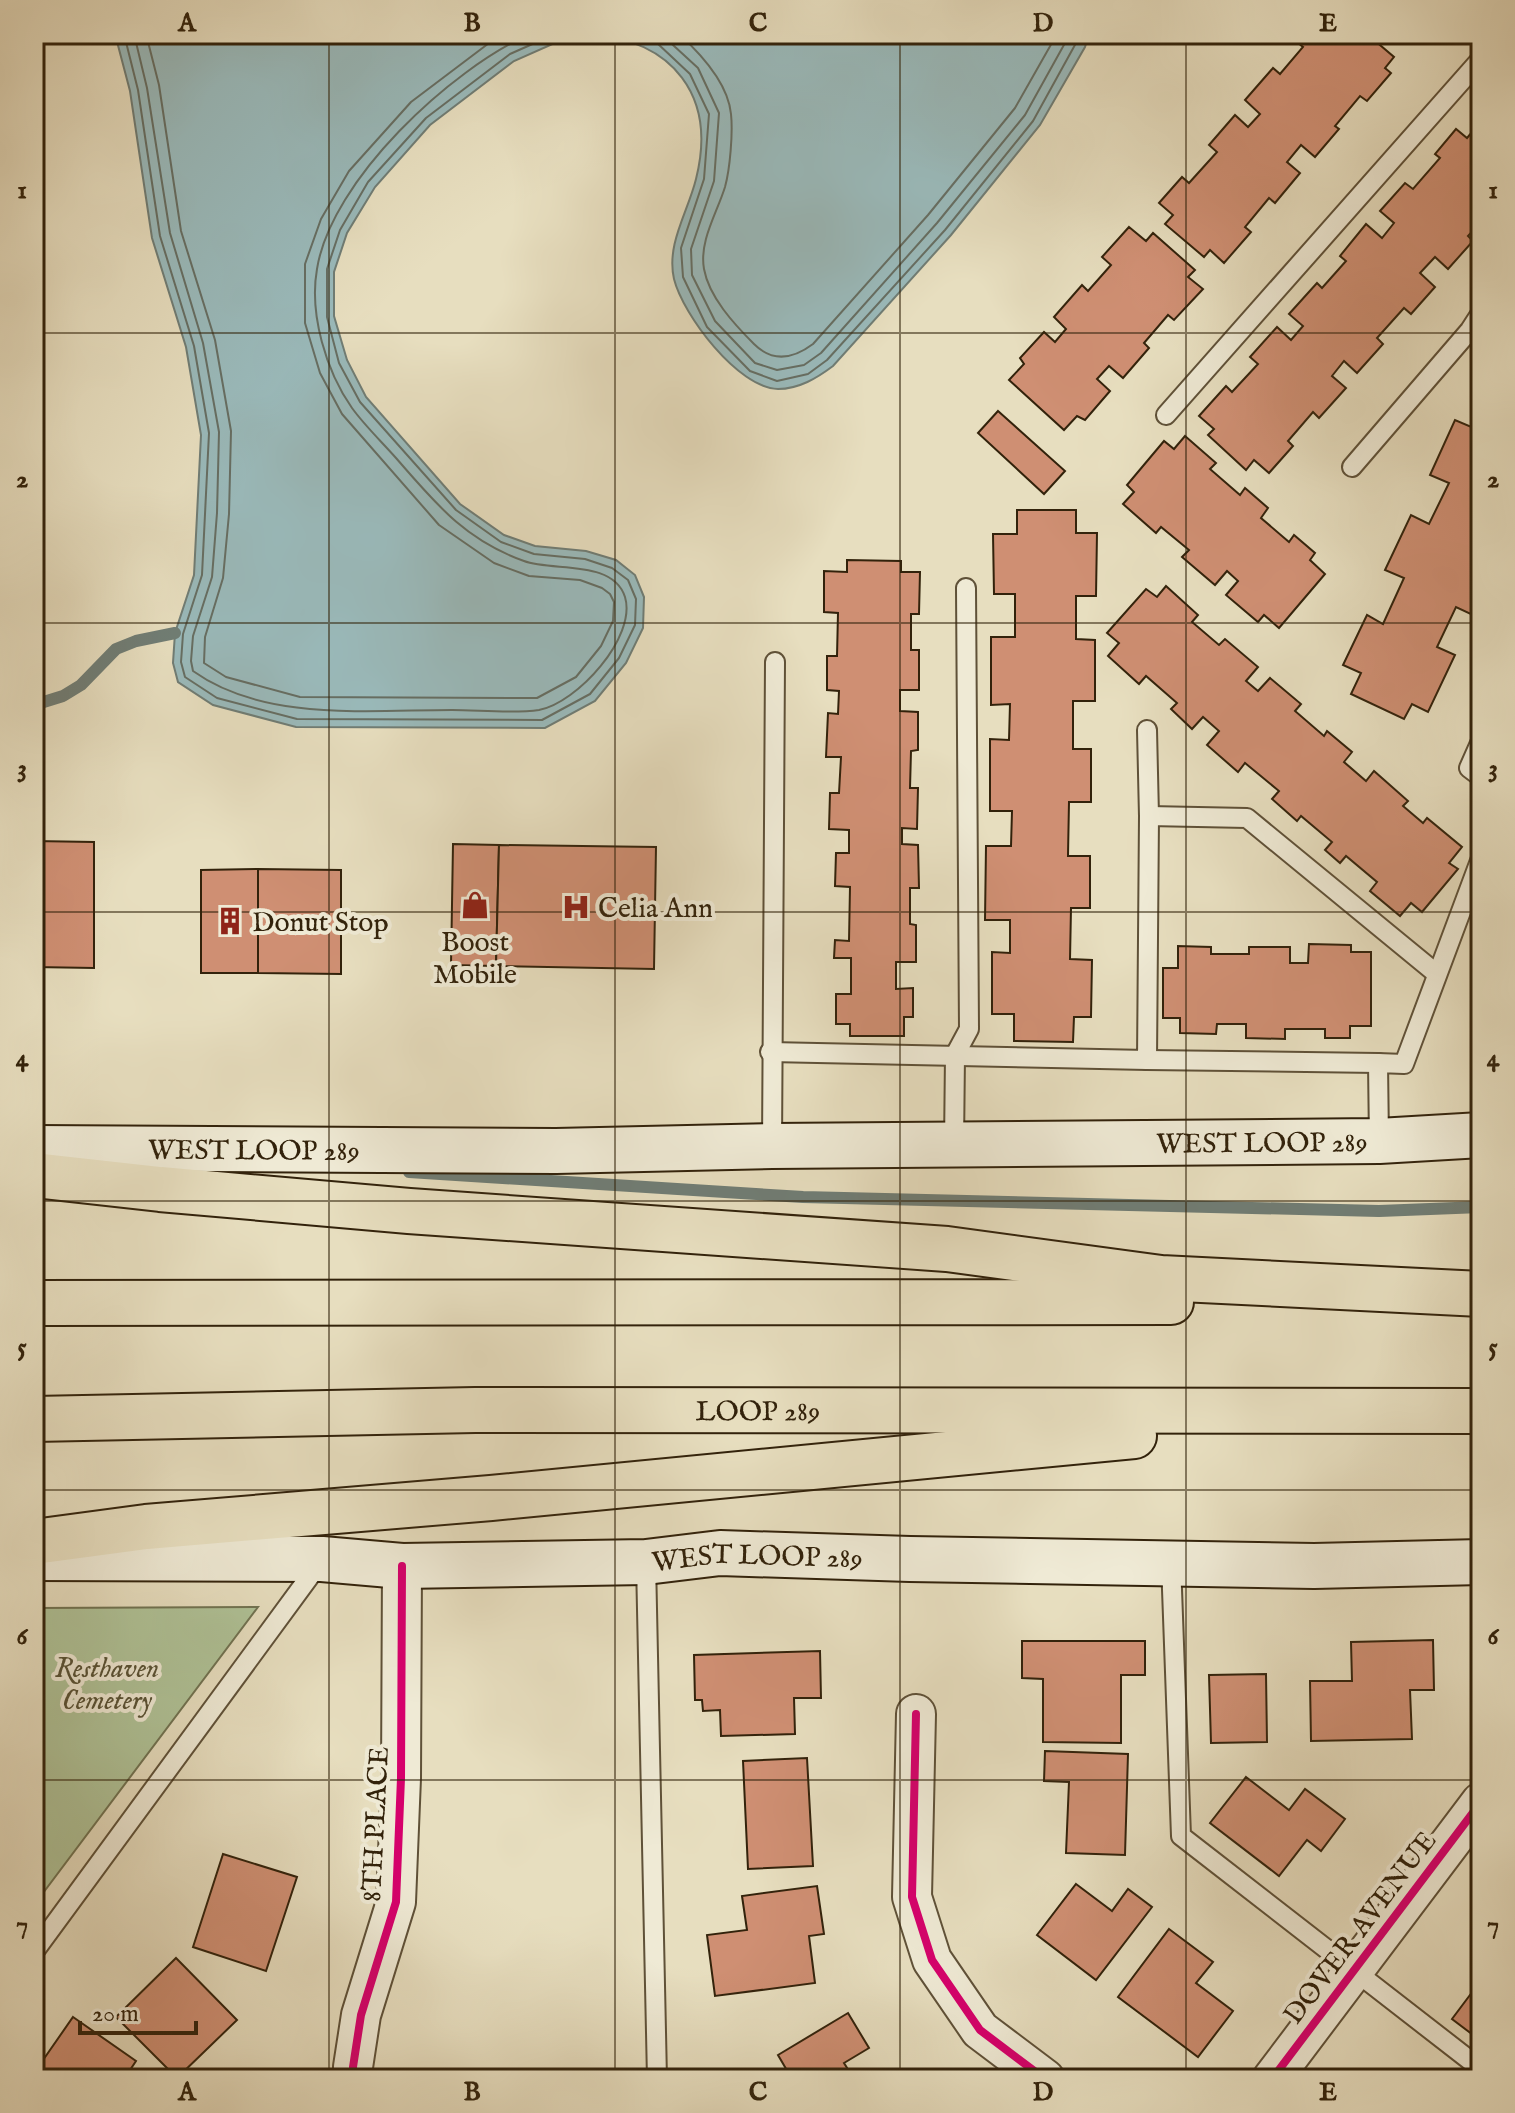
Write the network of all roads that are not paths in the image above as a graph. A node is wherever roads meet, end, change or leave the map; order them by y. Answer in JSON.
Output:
{"nodes":[{"id":1,"x":1481,"y":59,"type":"edge"},
{"id":2,"x":1481,"y":313,"type":"edge"},
{"id":3,"x":1166,"y":415,"type":"dead end"},
{"id":4,"x":1352,"y":467,"type":"dead end"},
{"id":5,"x":966,"y":588,"type":"dead end"},
{"id":6,"x":775,"y":662,"type":"dead end"},
{"id":7,"x":1147,"y":730,"type":"dead end"},
{"id":8,"x":1481,"y":741,"type":"edge"},
{"id":9,"x":1481,"y":777,"type":"edge"},
{"id":10,"x":1149,"y":816,"type":"junction"},
{"id":11,"x":1481,"y":858,"type":"edge"},
{"id":12,"x":1437,"y":974,"type":"junction"},
{"id":13,"x":770,"y":1052,"type":"junction"},
{"id":14,"x":955,"y":1055,"type":"junction"},
{"id":15,"x":1147,"y":1060,"type":"junction"},
{"id":16,"x":1378,"y":1063,"type":"junction"},
{"id":17,"x":1481,"y":1135,"type":"edge"},
{"id":18,"x":1379,"y":1141,"type":"junction"},
{"id":19,"x":954,"y":1145,"type":"junction"},
{"id":20,"x":772,"y":1146,"type":"junction"},
{"id":21,"x":34,"y":1148,"type":"edge"},
{"id":22,"x":34,"y":1175,"type":"edge"},
{"id":23,"x":1481,"y":1294,"type":"edge"},
{"id":24,"x":1481,"y":1301,"type":"edge"},
{"id":25,"x":34,"y":1303,"type":"edge"},
{"id":26,"x":1388,"y":1411,"type":"junction"},
{"id":27,"x":1481,"y":1411,"type":"edge"},
{"id":28,"x":34,"y":1419,"type":"edge"},
{"id":29,"x":34,"y":1542,"type":"edge"},
{"id":30,"x":34,"y":1558,"type":"edge"},
{"id":31,"x":322,"y":1559,"type":"junction"},
{"id":32,"x":646,"y":1562,"type":"junction"},
{"id":33,"x":1171,"y":1562,"type":"junction"},
{"id":34,"x":1481,"y":1562,"type":"edge"},
{"id":35,"x":402,"y":1566,"type":"junction"},
{"id":36,"x":916,"y":1714,"type":"dead end"},
{"id":37,"x":1481,"y":1802,"type":"edge"},
{"id":38,"x":34,"y":1952,"type":"edge"},
{"id":39,"x":1354,"y":1971,"type":"junction"},
{"id":40,"x":1481,"y":2069,"type":"edge"},
{"id":41,"x":354,"y":2079,"type":"edge"},
{"id":42,"x":657,"y":2079,"type":"edge"},
{"id":43,"x":1045,"y":2079,"type":"edge"},
{"id":44,"x":1272,"y":2079,"type":"edge"}],
"edges":[{"from":1,"to":3,"type":"lane"},
{"from":2,"to":4,"type":"lane"},
{"from":5,"to":14,"type":"lane"},
{"from":6,"to":13,"type":"lane"},
{"from":7,"to":10,"type":"lane"},
{"from":8,"to":9,"type":"lane"},
{"from":10,"to":12,"type":"lane"},
{"from":10,"to":15,"type":"lane"},
{"from":11,"to":12,"type":"lane"},
{"from":12,"to":16,"type":"lane"},
{"from":13,"to":14,"type":"lane"},
{"from":13,"to":20,"type":"lane"},
{"from":14,"to":15,"type":"lane"},
{"from":14,"to":19,"type":"lane"},
{"from":15,"to":16,"type":"lane"},
{"from":16,"to":18,"type":"lane"},
{"from":17,"to":18,"type":"main road","name":"WEST LOOP 289"},
{"from":18,"to":19,"type":"main road","name":"WEST LOOP 289"},
{"from":19,"to":20,"type":"main road","name":"WEST LOOP 289"},
{"from":20,"to":21,"type":"main road","name":"WEST LOOP 289"},
{"from":22,"to":23,"type":"highway"},
{"from":24,"to":25,"type":"highway"},
{"from":26,"to":27,"type":"highway","name":"LOOP 289"},
{"from":26,"to":28,"type":"highway","name":"LOOP 289"},
{"from":26,"to":29,"type":"highway"},
{"from":30,"to":31,"type":"main road","name":"WEST LOOP 289"},
{"from":31,"to":35,"type":"main road","name":"WEST LOOP 289"},
{"from":31,"to":38,"type":"lane"},
{"from":32,"to":33,"type":"main road","name":"WEST LOOP 289"},
{"from":32,"to":35,"type":"main road","name":"WEST LOOP 289"},
{"from":32,"to":42,"type":"lane"},
{"from":33,"to":34,"type":"main road","name":"WEST LOOP 289"},
{"from":33,"to":39,"type":"lane"},
{"from":35,"to":41,"type":"street","name":"8TH PLACE"},
{"from":36,"to":43,"type":"street"},
{"from":37,"to":39,"type":"street","name":"DOVER AVENUE"},
{"from":39,"to":40,"type":"lane"},
{"from":39,"to":44,"type":"street","name":"DOVER AVENUE"}]}
